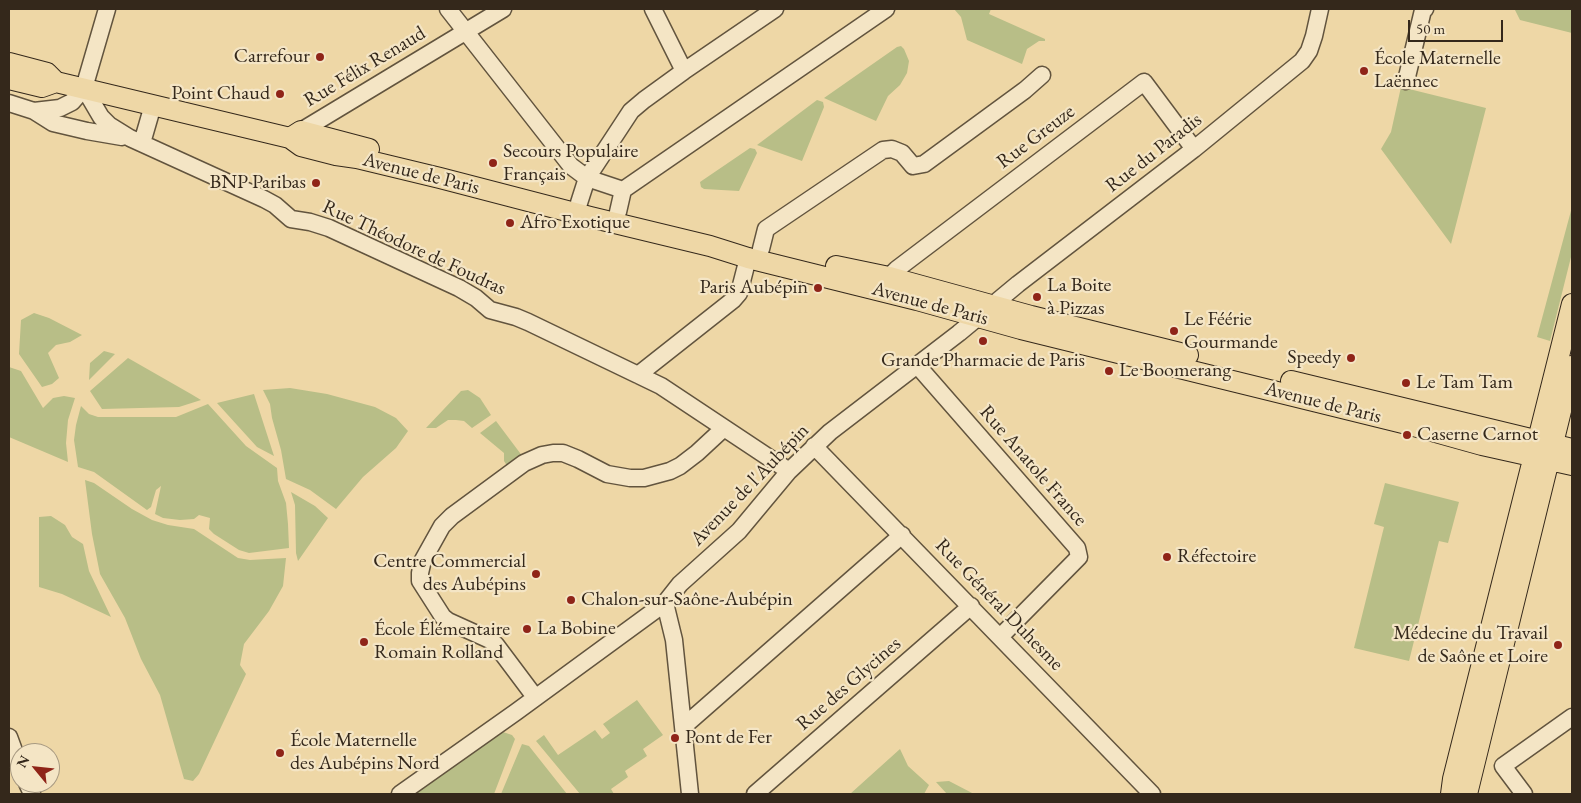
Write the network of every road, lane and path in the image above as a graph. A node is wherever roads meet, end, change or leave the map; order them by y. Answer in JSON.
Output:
{"nodes":[{"id":1,"x":107,"y":9,"type":"edge"},
{"id":2,"x":448,"y":9,"type":"edge"},
{"id":3,"x":503,"y":9,"type":"edge"},
{"id":4,"x":653,"y":9,"type":"edge"},
{"id":5,"x":774,"y":9,"type":"edge"},
{"id":6,"x":886,"y":9,"type":"edge"},
{"id":7,"x":1320,"y":9,"type":"edge"},
{"id":8,"x":1425,"y":9,"type":"edge"},
{"id":9,"x":465,"y":31,"type":"junction"},
{"id":10,"x":9,"y":62,"type":"edge"},
{"id":11,"x":684,"y":71,"type":"junction"},
{"id":12,"x":1042,"y":74,"type":"dead end"},
{"id":13,"x":9,"y":79,"type":"edge"},
{"id":14,"x":1406,"y":81,"type":"dead end"},
{"id":15,"x":56,"y":82,"type":"junction"},
{"id":16,"x":84,"y":88,"type":"junction"},
{"id":17,"x":9,"y":104,"type":"edge"},
{"id":18,"x":153,"y":105,"type":"junction"},
{"id":19,"x":34,"y":111,"type":"junction"},
{"id":20,"x":296,"y":135,"type":"junction"},
{"id":21,"x":136,"y":140,"type":"junction"},
{"id":22,"x":1194,"y":149,"type":"junction"},
{"id":23,"x":587,"y":178,"type":"junction"},
{"id":24,"x":623,"y":190,"type":"junction"},
{"id":25,"x":579,"y":203,"type":"junction"},
{"id":26,"x":618,"y":212,"type":"junction"},
{"id":27,"x":754,"y":253,"type":"junction"},
{"id":28,"x":889,"y":278,"type":"junction"},
{"id":29,"x":1572,"y":304,"type":"edge"},
{"id":30,"x":986,"y":311,"type":"junction"},
{"id":31,"x":917,"y":365,"type":"junction"},
{"id":32,"x":1572,"y":366,"type":"edge"},
{"id":33,"x":638,"y":375,"type":"junction"},
{"id":34,"x":724,"y":428,"type":"junction"},
{"id":35,"x":814,"y":446,"type":"junction"},
{"id":36,"x":1549,"y":450,"type":"edge"},
{"id":37,"x":1572,"y":465,"type":"edge"},
{"id":38,"x":789,"y":471,"type":"junction"},
{"id":39,"x":902,"y":535,"type":"junction"},
{"id":40,"x":665,"y":603,"type":"junction"},
{"id":41,"x":971,"y":606,"type":"junction"},
{"id":42,"x":1000,"y":637,"type":"junction"},
{"id":43,"x":535,"y":697,"type":"junction"},
{"id":44,"x":1572,"y":717,"type":"edge"},
{"id":45,"x":683,"y":726,"type":"junction"},
{"id":46,"x":400,"y":794,"type":"edge"},
{"id":47,"x":690,"y":794,"type":"edge"},
{"id":48,"x":755,"y":794,"type":"edge"},
{"id":49,"x":1152,"y":794,"type":"edge"},
{"id":50,"x":1450,"y":794,"type":"edge"},
{"id":51,"x":1467,"y":794,"type":"edge"},
{"id":52,"x":1524,"y":794,"type":"edge"}],
"edges":[{"from":1,"to":16,"type":"street"},
{"from":2,"to":9,"type":"street"},
{"from":3,"to":9,"type":"street","name":"Rue Félix Renaud"},
{"from":4,"to":11,"type":"street"},
{"from":5,"to":11,"type":"street"},
{"from":6,"to":24,"type":"street"},
{"from":7,"to":22,"type":"street","name":"Rue du Paradis"},
{"from":8,"to":14,"type":"street"},
{"from":9,"to":20,"type":"street","name":"Rue Félix Renaud"},
{"from":9,"to":23,"type":"street"},
{"from":10,"to":15,"type":"main road","name":"Avenue de Paris"},
{"from":11,"to":23,"type":"street"},
{"from":12,"to":27,"type":"street"},
{"from":13,"to":15,"type":"main road","name":"Avenue de Paris"},
{"from":15,"to":16,"type":"main road","name":"Avenue de Paris"},
{"from":16,"to":18,"type":"main road","name":"Avenue de Paris"},
{"from":16,"to":19,"type":"street"},
{"from":16,"to":21,"type":"street","name":"Rue Théodore de Foudras"},
{"from":17,"to":19,"type":"street"},
{"from":18,"to":20,"type":"main road","name":"Avenue de Paris"},
{"from":18,"to":21,"type":"street"},
{"from":19,"to":21,"type":"street"},
{"from":20,"to":25,"type":"main road","name":"Avenue de Paris"},
{"from":20,"to":27,"type":"main road","name":"Avenue de Paris"},
{"from":21,"to":33,"type":"street","name":"Rue Théodore de Foudras"},
{"from":22,"to":28,"type":"street","name":"Rue Greuze"},
{"from":22,"to":30,"type":"street","name":"Rue du Paradis"},
{"from":23,"to":24,"type":"street"},
{"from":23,"to":25,"type":"street"},
{"from":24,"to":26,"type":"street"},
{"from":25,"to":26,"type":"main road","name":"Avenue de Paris"},
{"from":26,"to":27,"type":"main road","name":"Avenue de Paris"},
{"from":27,"to":28,"type":"main road","name":"Avenue de Paris"},
{"from":27,"to":30,"type":"main road","name":"Avenue de Paris"},
{"from":27,"to":33,"type":"street"},
{"from":28,"to":30,"type":"main road","name":"Avenue de Paris"},
{"from":29,"to":36,"type":"main road"},
{"from":30,"to":31,"type":"street","name":"Avenue de l'Aubépin"},
{"from":30,"to":36,"type":"main road","name":"Avenue de Paris"},
{"from":31,"to":35,"type":"street","name":"Avenue de l'Aubépin"},
{"from":31,"to":42,"type":"street","name":"Rue Anatole France"},
{"from":32,"to":36,"type":"main road"},
{"from":33,"to":34,"type":"street","name":"Rue Théodore de Foudras"},
{"from":34,"to":38,"type":"street","name":"Rue Théodore de Foudras"},
{"from":34,"to":43,"type":"street"},
{"from":35,"to":38,"type":"street","name":"Avenue de l'Aubépin"},
{"from":35,"to":39,"type":"street","name":"Rue Général Duhesme"},
{"from":36,"to":37,"type":"main road","name":"Avenue de Paris"},
{"from":36,"to":50,"type":"main road"},
{"from":36,"to":51,"type":"main road"},
{"from":38,"to":40,"type":"street","name":"Avenue de l'Aubépin"},
{"from":39,"to":41,"type":"street","name":"Rue Général Duhesme"},
{"from":39,"to":45,"type":"street"},
{"from":40,"to":43,"type":"street","name":"Avenue de l'Aubépin"},
{"from":40,"to":45,"type":"street"},
{"from":41,"to":42,"type":"street","name":"Rue Général Duhesme"},
{"from":41,"to":48,"type":"street","name":"Rue des Glycines"},
{"from":42,"to":49,"type":"street","name":"Rue Général Duhesme"},
{"from":43,"to":46,"type":"street","name":"Avenue de l'Aubépin"},
{"from":44,"to":52,"type":"street"},
{"from":45,"to":47,"type":"street"}]}
